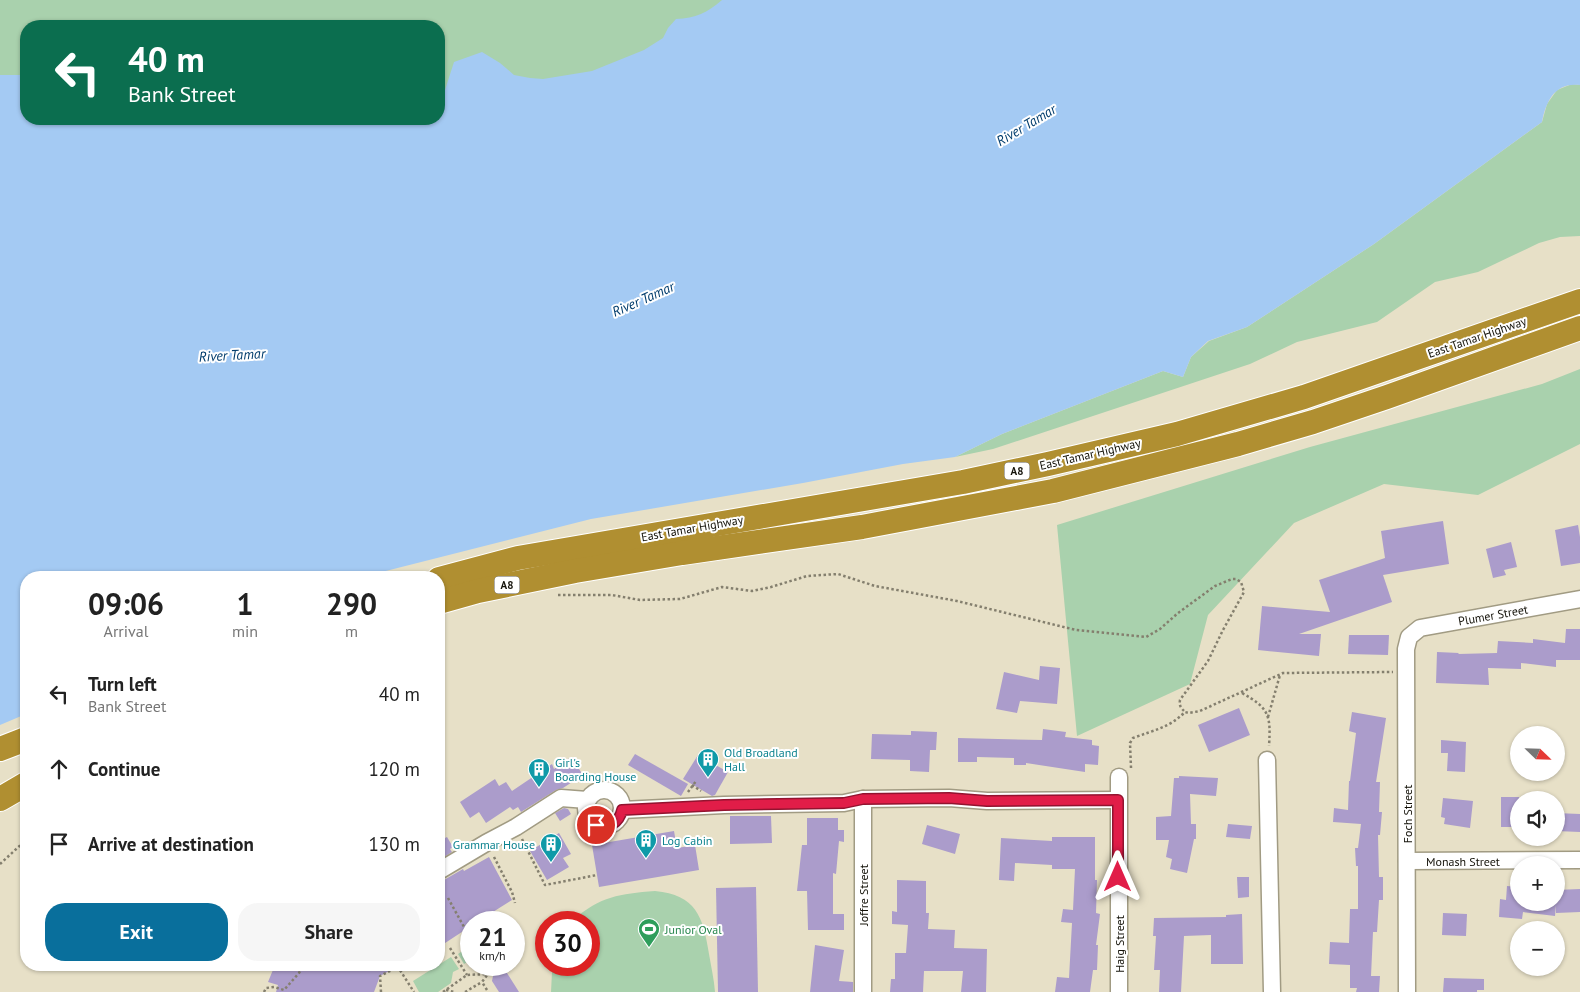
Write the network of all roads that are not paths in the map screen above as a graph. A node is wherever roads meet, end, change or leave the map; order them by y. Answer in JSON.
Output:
{"nodes":[{"id":1,"x":1580,"y":302,"type":"edge"},
{"id":2,"x":1580,"y":328,"type":"edge"},
{"id":3,"x":445,"y":577,"type":"edge"},
{"id":4,"x":1580,"y":599,"type":"edge"},
{"id":5,"x":445,"y":600,"type":"edge"},
{"id":6,"x":1408,"y":637,"type":"joint"},
{"id":7,"x":20,"y":741,"type":"edge"},
{"id":8,"x":0,"y":749,"type":"edge"},
{"id":9,"x":1267,"y":760,"type":"road end"},
{"id":10,"x":1125,"y":777,"type":"road end"},
{"id":11,"x":20,"y":787,"type":"edge"},
{"id":12,"x":0,"y":799,"type":"edge"},
{"id":13,"x":863,"y":799,"type":"junction"},
{"id":14,"x":587,"y":800,"type":"junction"},
{"id":15,"x":1118,"y":800,"type":"junction"},
{"id":16,"x":622,"y":810,"type":"junction"},
{"id":17,"x":1580,"y":860,"type":"edge"},
{"id":18,"x":1407,"y":861,"type":"junction"},
{"id":19,"x":445,"y":867,"type":"edge"},
{"id":20,"x":863,"y":992,"type":"edge"},
{"id":21,"x":1119,"y":992,"type":"edge"},
{"id":22,"x":1272,"y":992,"type":"edge"},
{"id":23,"x":1407,"y":992,"type":"edge"}],
"edges":[{"from":1,"to":3,"type":"highway","name":"East Tamar Highway","number":"A8"},
{"from":2,"to":5,"type":"highway","name":"East Tamar Highway","number":"A8"},
{"from":4,"to":6,"type":"street","name":"Plumer Street"},
{"from":6,"to":18,"type":"street","name":"Foch Street"},
{"from":7,"to":8,"type":"highway"},
{"from":9,"to":22,"type":"street"},
{"from":10,"to":15,"type":"street","name":"Haig Street"},
{"from":11,"to":12,"type":"highway"},
{"from":13,"to":15,"type":"street"},
{"from":13,"to":16,"type":"street"},
{"from":13,"to":20,"type":"street","name":"Joffre Street"},
{"from":14,"to":16,"type":"street"},
{"from":14,"to":16,"type":"street"},
{"from":14,"to":19,"type":"street"},
{"from":15,"to":21,"type":"street","name":"Haig Street"},
{"from":17,"to":18,"type":"street","name":"Monash Street"},
{"from":18,"to":23,"type":"street","name":"Foch Street"}]}
